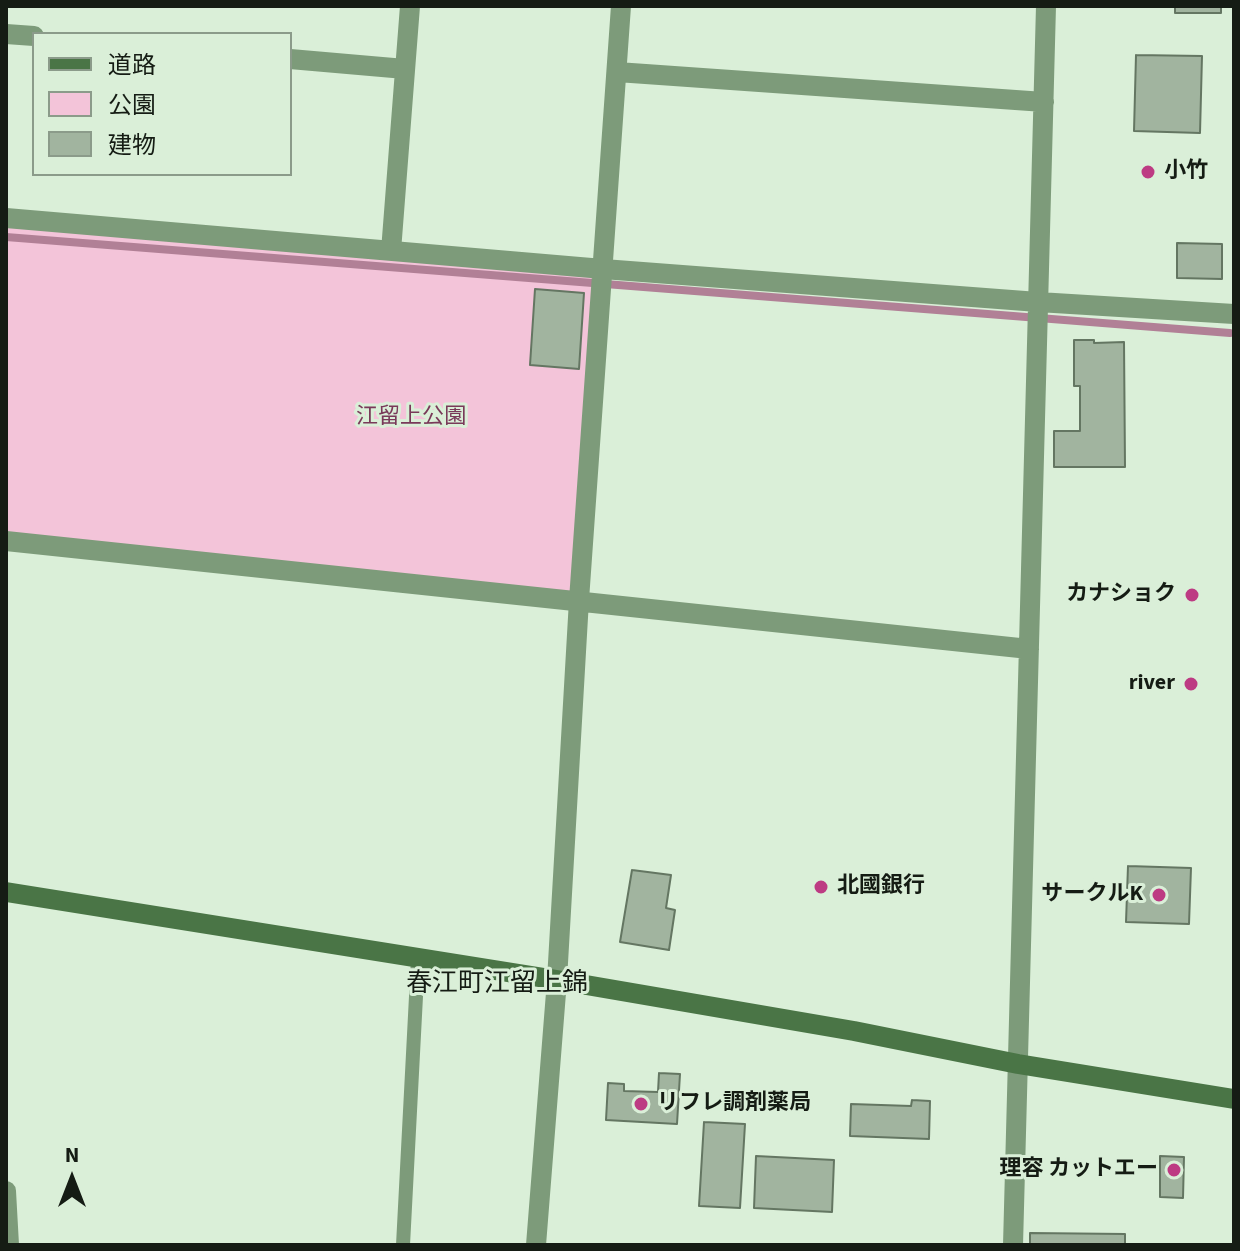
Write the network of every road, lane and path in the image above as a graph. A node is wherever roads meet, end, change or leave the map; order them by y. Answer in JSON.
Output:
{"nodes":[{"id":1,"x":410,"y":6,"type":"edge"},
{"id":2,"x":621,"y":6,"type":"edge"},
{"id":3,"x":1046,"y":6,"type":"edge"},
{"id":4,"x":6,"y":34,"type":"edge"},
{"id":5,"x":32,"y":36,"type":"edge"},
{"id":6,"x":292,"y":59,"type":"edge"},
{"id":7,"x":405,"y":69,"type":"junction"},
{"id":8,"x":617,"y":72,"type":"junction"},
{"id":9,"x":1044,"y":102,"type":"junction"},
{"id":10,"x":6,"y":218,"type":"edge"},
{"id":11,"x":391,"y":251,"type":"junction"},
{"id":12,"x":603,"y":269,"type":"junction"},
{"id":13,"x":1038,"y":302,"type":"junction"},
{"id":14,"x":1234,"y":314,"type":"edge"},
{"id":15,"x":6,"y":541,"type":"edge"},
{"id":16,"x":579,"y":600,"type":"junction"},
{"id":17,"x":1029,"y":649,"type":"junction"},
{"id":18,"x":6,"y":892,"type":"edge"},
{"id":19,"x":418,"y":958,"type":"junction"},
{"id":20,"x":557,"y":980,"type":"junction"},
{"id":21,"x":1018,"y":1064,"type":"junction"},
{"id":22,"x":1234,"y":1099,"type":"edge"},
{"id":23,"x":6,"y":1191,"type":"edge"},
{"id":24,"x":9,"y":1245,"type":"edge"},
{"id":25,"x":403,"y":1245,"type":"edge"},
{"id":26,"x":536,"y":1245,"type":"edge"},
{"id":27,"x":1013,"y":1245,"type":"edge"}],
"edges":[{"from":1,"to":7,"type":"street"},
{"from":2,"to":8,"type":"street"},
{"from":3,"to":9,"type":"street"},
{"from":4,"to":5,"type":"street"},
{"from":6,"to":7,"type":"street"},
{"from":7,"to":11,"type":"street"},
{"from":8,"to":9,"type":"street"},
{"from":8,"to":12,"type":"street"},
{"from":9,"to":13,"type":"street"},
{"from":10,"to":11,"type":"street"},
{"from":11,"to":12,"type":"street"},
{"from":12,"to":13,"type":"street"},
{"from":12,"to":16,"type":"street"},
{"from":13,"to":14,"type":"street"},
{"from":13,"to":17,"type":"street"},
{"from":15,"to":16,"type":"street"},
{"from":16,"to":17,"type":"street"},
{"from":16,"to":20,"type":"street"},
{"from":17,"to":21,"type":"street"},
{"from":18,"to":19,"type":"street"},
{"from":19,"to":20,"type":"street"},
{"from":19,"to":25,"type":"lane"},
{"from":20,"to":21,"type":"street"},
{"from":20,"to":26,"type":"street"},
{"from":21,"to":22,"type":"street"},
{"from":21,"to":27,"type":"street"},
{"from":23,"to":24,"type":"street"}]}
